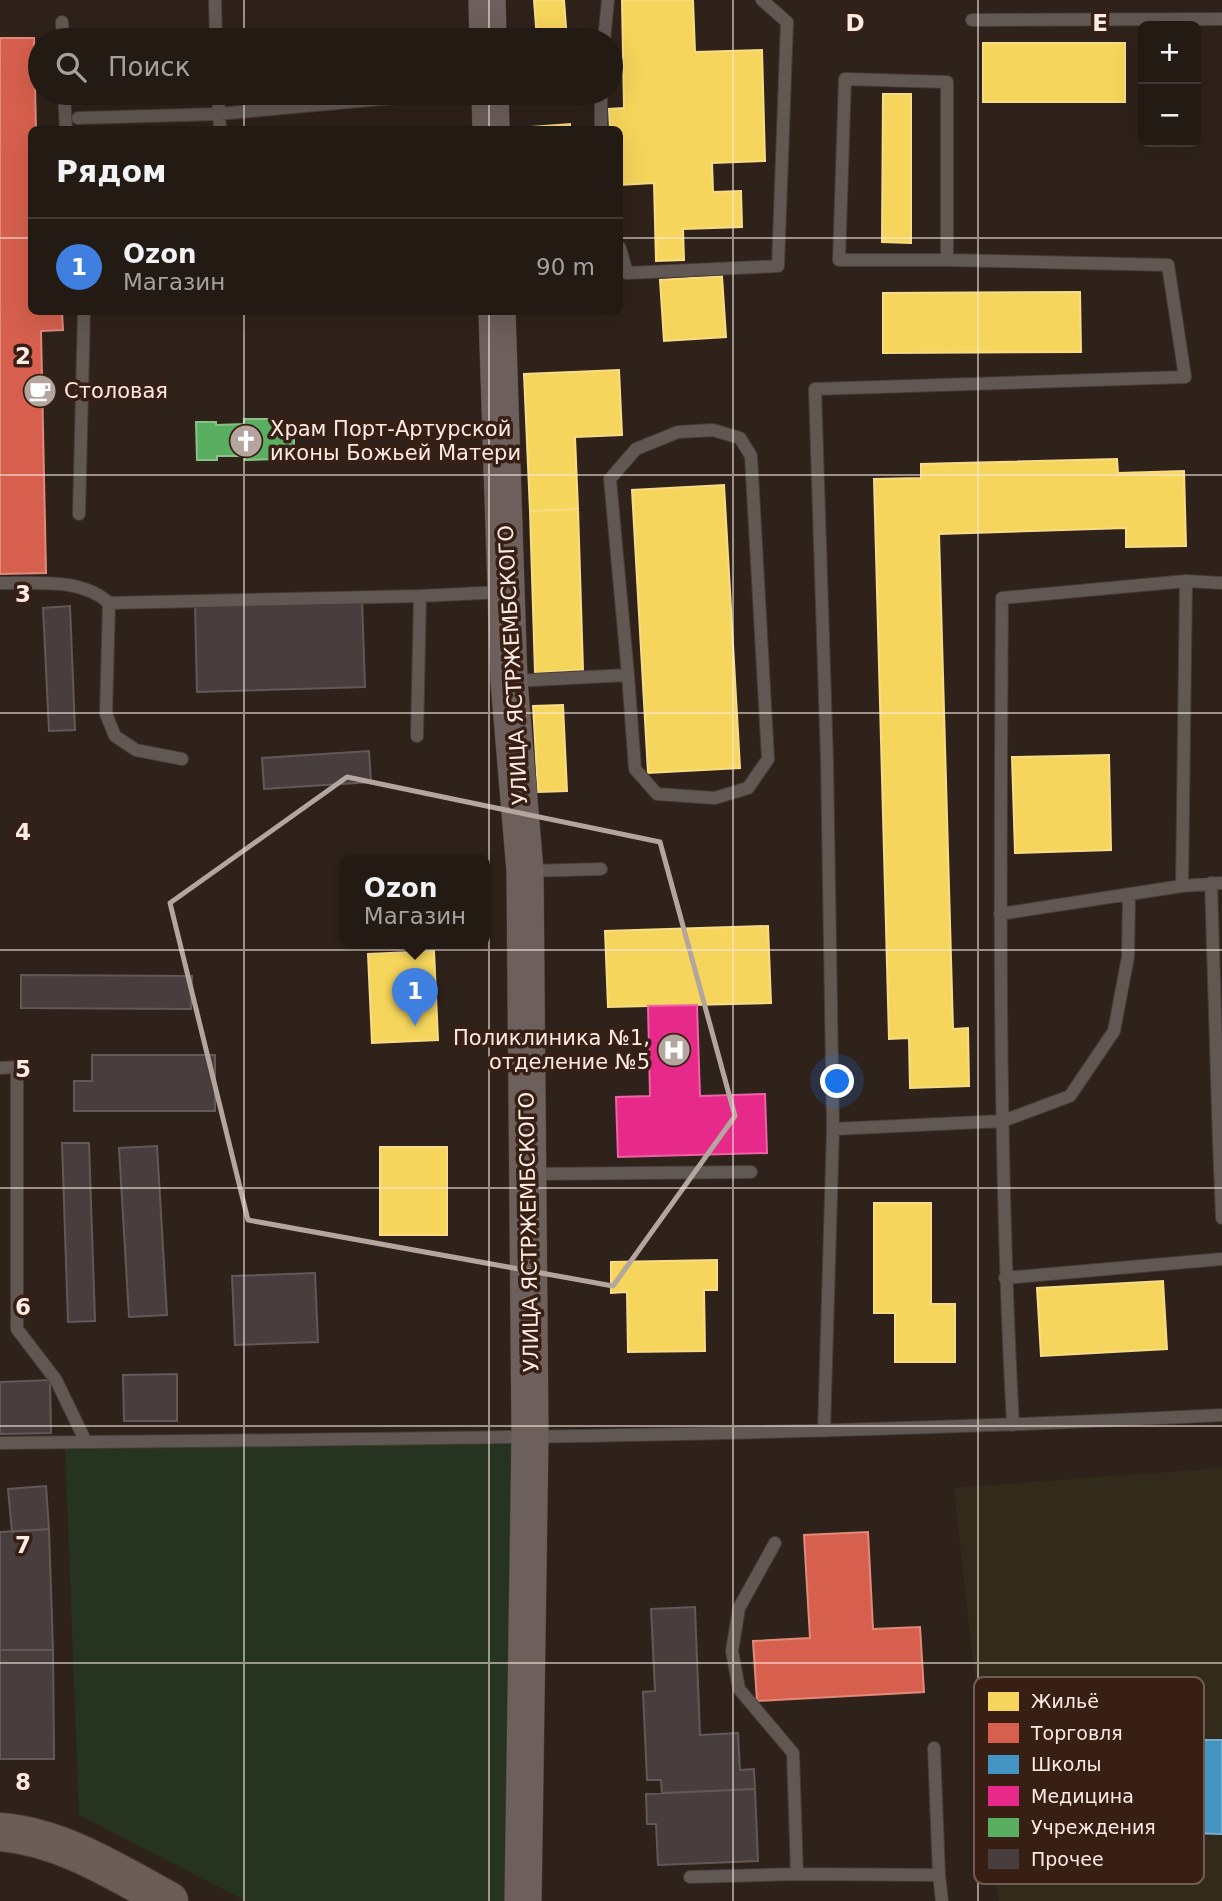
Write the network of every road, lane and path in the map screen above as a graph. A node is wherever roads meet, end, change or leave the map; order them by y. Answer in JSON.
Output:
{"nodes":[{"id":1,"x":215,"y":0,"type":"edge"},
{"id":2,"x":487,"y":0,"type":"edge"},
{"id":3,"x":608,"y":0,"type":"edge"},
{"id":4,"x":762,"y":0,"type":"edge"},
{"id":5,"x":1222,"y":19,"type":"edge"},
{"id":6,"x":972,"y":20,"type":"dead end"},
{"id":7,"x":62,"y":22,"type":"dead end"},
{"id":8,"x":62,"y":28,"type":"edge"},
{"id":9,"x":216,"y":28,"type":"edge"},
{"id":10,"x":488,"y":28,"type":"edge"},
{"id":11,"x":605,"y":28,"type":"edge"},
{"id":12,"x":65,"y":105,"type":"edge"},
{"id":13,"x":219,"y":105,"type":"edge"},
{"id":14,"x":317,"y":105,"type":"edge"},
{"id":15,"x":490,"y":105,"type":"edge"},
{"id":16,"x":601,"y":105,"type":"edge"},
{"id":17,"x":219,"y":114,"type":"junction"},
{"id":18,"x":78,"y":118,"type":"dead end"},
{"id":19,"x":66,"y":126,"type":"edge"},
{"id":20,"x":220,"y":126,"type":"edge"},
{"id":21,"x":491,"y":126,"type":"edge"},
{"id":22,"x":601,"y":126,"type":"edge"},
{"id":23,"x":623,"y":259,"type":"edge"},
{"id":24,"x":947,"y":260,"type":"junction"},
{"id":25,"x":84,"y":315,"type":"edge"},
{"id":26,"x":497,"y":315,"type":"edge"},
{"id":27,"x":79,"y":514,"type":"dead end"},
{"id":28,"x":1186,"y":581,"type":"junction"},
{"id":29,"x":0,"y":583,"type":"edge"},
{"id":30,"x":1222,"y":583,"type":"edge"},
{"id":31,"x":508,"y":592,"type":"junction"},
{"id":32,"x":420,"y":596,"type":"junction"},
{"id":33,"x":109,"y":603,"type":"junction"},
{"id":34,"x":628,"y":676,"type":"junction"},
{"id":35,"x":509,"y":681,"type":"junction"},
{"id":36,"x":417,"y":736,"type":"dead end"},
{"id":37,"x":182,"y":759,"type":"dead end"},
{"id":38,"x":601,"y":869,"type":"dead end"},
{"id":39,"x":525,"y":871,"type":"junction"},
{"id":40,"x":1217,"y":883,"type":"edge"},
{"id":41,"x":1182,"y":886,"type":"junction"},
{"id":42,"x":1129,"y":894,"type":"junction"},
{"id":43,"x":1000,"y":914,"type":"junction"},
{"id":44,"x":0,"y":1068,"type":"edge"},
{"id":45,"x":1003,"y":1121,"type":"junction"},
{"id":46,"x":833,"y":1129,"type":"junction"},
{"id":47,"x":1220,"y":1143,"type":"edge"},
{"id":48,"x":751,"y":1172,"type":"dead end"},
{"id":49,"x":528,"y":1174,"type":"junction"},
{"id":50,"x":1222,"y":1219,"type":"edge"},
{"id":51,"x":1222,"y":1259,"type":"edge"},
{"id":52,"x":1005,"y":1278,"type":"junction"},
{"id":53,"x":1222,"y":1415,"type":"edge"},
{"id":54,"x":1013,"y":1425,"type":"junction"},
{"id":55,"x":824,"y":1431,"type":"junction"},
{"id":56,"x":530,"y":1435,"type":"junction"},
{"id":57,"x":86,"y":1442,"type":"junction"},
{"id":58,"x":0,"y":1443,"type":"edge"},
{"id":59,"x":775,"y":1543,"type":"dead end"},
{"id":60,"x":934,"y":1748,"type":"dead end"},
{"id":61,"x":0,"y":1832,"type":"edge"},
{"id":62,"x":797,"y":1874,"type":"junction"},
{"id":63,"x":939,"y":1875,"type":"junction"},
{"id":64,"x":690,"y":1877,"type":"dead end"},
{"id":65,"x":169,"y":1901,"type":"edge"},
{"id":66,"x":523,"y":1901,"type":"edge"},
{"id":67,"x":942,"y":1901,"type":"edge"}],
"edges":[{"from":1,"to":9,"type":"lane"},
{"from":2,"to":10,"type":"main road"},
{"from":3,"to":11,"type":"lane"},
{"from":4,"to":23,"type":"lane"},
{"from":5,"to":6,"type":"lane"},
{"from":7,"to":8,"type":"lane"},
{"from":12,"to":19,"type":"lane"},
{"from":13,"to":17,"type":"lane"},
{"from":14,"to":17,"type":"lane"},
{"from":15,"to":21,"type":"main road"},
{"from":16,"to":22,"type":"lane"},
{"from":17,"to":18,"type":"lane"},
{"from":17,"to":20,"type":"lane"},
{"from":24,"to":24,"type":"lane"},
{"from":24,"to":46,"type":"lane"},
{"from":25,"to":27,"type":"lane"},
{"from":26,"to":31,"type":"main road","name":"УЛИЦА ЯСТРЖЕМБСКОГО"},
{"from":28,"to":30,"type":"lane"},
{"from":28,"to":41,"type":"lane"},
{"from":28,"to":43,"type":"lane"},
{"from":29,"to":33,"type":"lane"},
{"from":31,"to":32,"type":"lane"},
{"from":31,"to":35,"type":"main road","name":"УЛИЦА ЯСТРЖЕМБСКОГО"},
{"from":32,"to":33,"type":"lane"},
{"from":32,"to":36,"type":"lane"},
{"from":33,"to":37,"type":"lane"},
{"from":34,"to":34,"type":"lane"},
{"from":34,"to":35,"type":"lane"},
{"from":35,"to":39,"type":"main road","name":"УЛИЦА ЯСТРЖЕМБСКОГО"},
{"from":38,"to":39,"type":"lane"},
{"from":39,"to":49,"type":"main road","name":"УЛИЦА ЯСТРЖЕМБСКОГО"},
{"from":40,"to":41,"type":"lane"},
{"from":40,"to":47,"type":"lane"},
{"from":41,"to":42,"type":"lane"},
{"from":42,"to":43,"type":"lane"},
{"from":42,"to":45,"type":"lane"},
{"from":43,"to":45,"type":"lane"},
{"from":44,"to":57,"type":"lane"},
{"from":45,"to":46,"type":"lane"},
{"from":45,"to":52,"type":"lane"},
{"from":46,"to":55,"type":"lane"},
{"from":47,"to":50,"type":"lane"},
{"from":48,"to":49,"type":"lane"},
{"from":49,"to":56,"type":"main road","name":"УЛИЦА ЯСТРЖЕМБСКОГО"},
{"from":51,"to":52,"type":"lane"},
{"from":52,"to":54,"type":"lane"},
{"from":53,"to":54,"type":"lane"},
{"from":54,"to":55,"type":"lane"},
{"from":55,"to":56,"type":"lane"},
{"from":56,"to":57,"type":"lane"},
{"from":56,"to":66,"type":"main road","name":"УЛИЦА ЯСТРЖЕМБСКОГО"},
{"from":57,"to":58,"type":"lane"},
{"from":59,"to":62,"type":"lane"},
{"from":60,"to":63,"type":"lane"},
{"from":61,"to":65,"type":"main road"},
{"from":62,"to":63,"type":"lane"},
{"from":62,"to":64,"type":"lane"},
{"from":63,"to":67,"type":"lane"}]}
